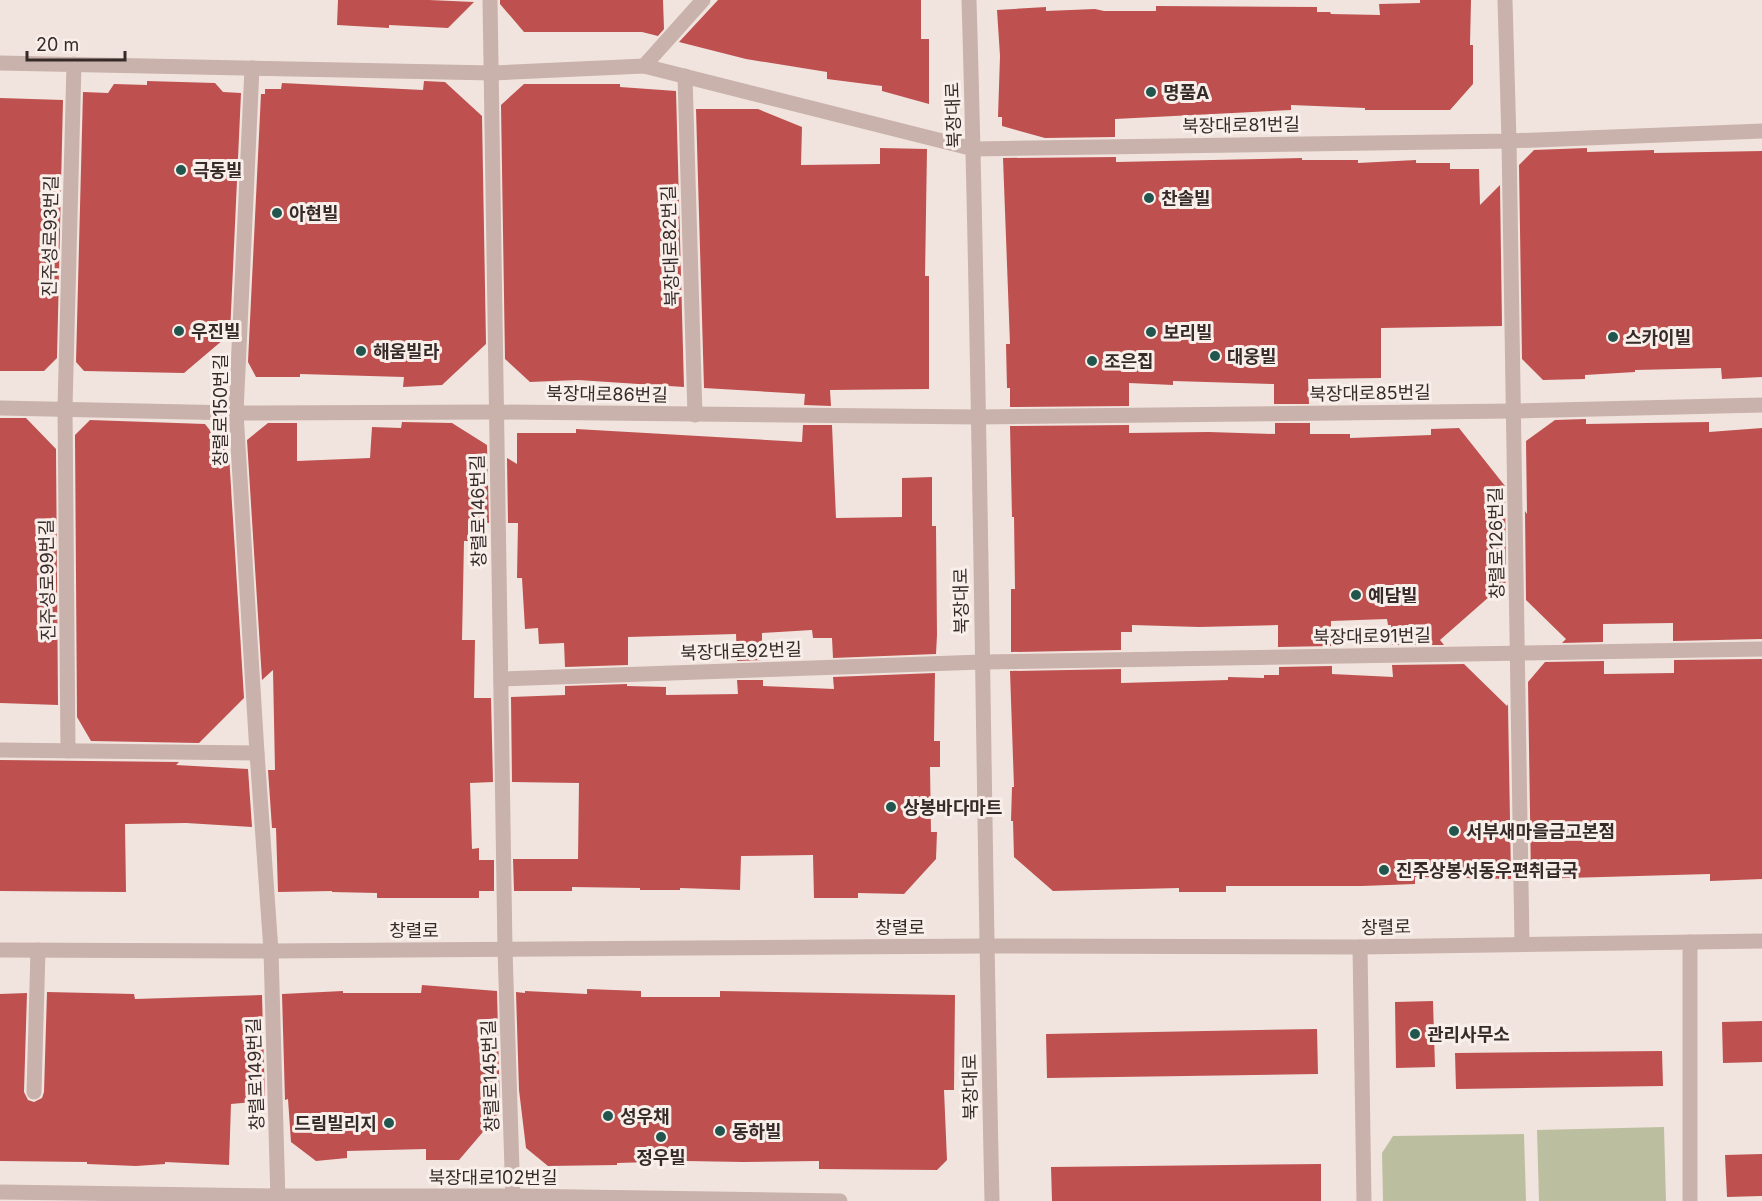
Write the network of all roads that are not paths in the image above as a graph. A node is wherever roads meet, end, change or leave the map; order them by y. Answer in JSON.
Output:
{"nodes":[{"id":1,"x":490,"y":0,"type":"edge"},
{"id":2,"x":703,"y":0,"type":"edge"},
{"id":3,"x":969,"y":0,"type":"edge"},
{"id":4,"x":1505,"y":0,"type":"edge"},
{"id":5,"x":0,"y":63,"type":"edge"},
{"id":6,"x":74,"y":64,"type":"junction"},
{"id":7,"x":644,"y":66,"type":"junction"},
{"id":8,"x":252,"y":68,"type":"junction"},
{"id":9,"x":493,"y":73,"type":"junction"},
{"id":10,"x":685,"y":76,"type":"junction"},
{"id":11,"x":1762,"y":131,"type":"edge"},
{"id":12,"x":1509,"y":141,"type":"junction"},
{"id":13,"x":974,"y":149,"type":"junction"},
{"id":14,"x":1762,"y":405,"type":"edge"},
{"id":15,"x":0,"y":408,"type":"edge"},
{"id":16,"x":65,"y":408,"type":"junction"},
{"id":17,"x":1513,"y":411,"type":"junction"},
{"id":18,"x":496,"y":412,"type":"junction"},
{"id":19,"x":236,"y":413,"type":"junction"},
{"id":20,"x":694,"y":415,"type":"junction"},
{"id":21,"x":978,"y":417,"type":"junction"},
{"id":22,"x":1762,"y":649,"type":"edge"},
{"id":23,"x":1517,"y":653,"type":"junction"},
{"id":24,"x":982,"y":662,"type":"junction"},
{"id":25,"x":501,"y":679,"type":"junction"},
{"id":26,"x":0,"y":750,"type":"edge"},
{"id":27,"x":68,"y":751,"type":"junction"},
{"id":28,"x":257,"y":753,"type":"junction"},
{"id":29,"x":1762,"y":941,"type":"edge"},
{"id":30,"x":1690,"y":942,"type":"junction"},
{"id":31,"x":1522,"y":944,"type":"junction"},
{"id":32,"x":986,"y":946,"type":"junction"},
{"id":33,"x":1360,"y":947,"type":"junction"},
{"id":34,"x":505,"y":949,"type":"junction"},
{"id":35,"x":0,"y":950,"type":"edge"},
{"id":36,"x":38,"y":950,"type":"junction"},
{"id":37,"x":271,"y":951,"type":"junction"},
{"id":38,"x":34,"y":1092,"type":"dead end"},
{"id":39,"x":0,"y":1192,"type":"edge"},
{"id":40,"x":66,"y":1198,"type":"edge"},
{"id":41,"x":513,"y":1198,"type":"edge"},
{"id":42,"x":278,"y":1199,"type":"edge"},
{"id":43,"x":707,"y":1200,"type":"edge"},
{"id":44,"x":840,"y":1201,"type":"edge"},
{"id":45,"x":992,"y":1201,"type":"edge"},
{"id":46,"x":1365,"y":1201,"type":"edge"},
{"id":47,"x":1690,"y":1201,"type":"edge"}],
"edges":[{"from":1,"to":9,"type":"street"},
{"from":2,"to":7,"type":"street"},
{"from":3,"to":13,"type":"street","name":"북장대로"},
{"from":4,"to":12,"type":"street"},
{"from":5,"to":6,"type":"street"},
{"from":6,"to":8,"type":"street"},
{"from":6,"to":16,"type":"street","name":"진주성로93번길"},
{"from":7,"to":9,"type":"street"},
{"from":7,"to":10,"type":"street"},
{"from":8,"to":9,"type":"street"},
{"from":8,"to":19,"type":"street","name":"창렬로150번길"},
{"from":9,"to":18,"type":"street","name":"창렬로146번길"},
{"from":10,"to":13,"type":"street"},
{"from":10,"to":20,"type":"street","name":"북장대로82번길"},
{"from":11,"to":12,"type":"street","name":"북장대로81번길"},
{"from":12,"to":13,"type":"street","name":"북장대로81번길"},
{"from":12,"to":17,"type":"street","name":"창렬로126번길"},
{"from":13,"to":21,"type":"street","name":"북장대로"},
{"from":14,"to":17,"type":"street","name":"북장대로85번길"},
{"from":15,"to":16,"type":"street"},
{"from":16,"to":19,"type":"street"},
{"from":16,"to":27,"type":"street","name":"진주성로99번길"},
{"from":17,"to":21,"type":"street","name":"북장대로85번길"},
{"from":17,"to":23,"type":"street","name":"창렬로126번길"},
{"from":18,"to":19,"type":"street","name":"북장대로86번길"},
{"from":18,"to":20,"type":"street","name":"북장대로86번길"},
{"from":18,"to":25,"type":"street","name":"창렬로146번길"},
{"from":19,"to":28,"type":"street","name":"창렬로150번길"},
{"from":20,"to":21,"type":"street","name":"북장대로86번길"},
{"from":21,"to":24,"type":"street","name":"북장대로"},
{"from":22,"to":23,"type":"street","name":"북장대로91번길"},
{"from":23,"to":24,"type":"street","name":"북장대로91번길"},
{"from":23,"to":31,"type":"street","name":"창렬로126번길"},
{"from":24,"to":25,"type":"street","name":"북장대로92번길"},
{"from":24,"to":32,"type":"street","name":"북장대로"},
{"from":25,"to":34,"type":"street","name":"창렬로146번길"},
{"from":26,"to":27,"type":"street"},
{"from":27,"to":28,"type":"street"},
{"from":28,"to":37,"type":"street","name":"창렬로150번길"},
{"from":29,"to":30,"type":"street","name":"창렬로"},
{"from":30,"to":31,"type":"street","name":"창렬로"},
{"from":30,"to":47,"type":"street"},
{"from":31,"to":33,"type":"street","name":"창렬로"},
{"from":32,"to":33,"type":"street","name":"창렬로"},
{"from":32,"to":34,"type":"street","name":"창렬로"},
{"from":32,"to":45,"type":"street","name":"북장대로"},
{"from":33,"to":46,"type":"street"},
{"from":34,"to":37,"type":"street","name":"창렬로"},
{"from":34,"to":41,"type":"street","name":"창렬로145번길"},
{"from":35,"to":36,"type":"street","name":"창렬로"},
{"from":36,"to":37,"type":"street","name":"창렬로"},
{"from":36,"to":38,"type":"street"},
{"from":37,"to":42,"type":"street","name":"창렬로149번길"},
{"from":39,"to":40,"type":"street"},
{"from":40,"to":42,"type":"street"},
{"from":41,"to":42,"type":"street","name":"북장대로102번길"},
{"from":41,"to":43,"type":"street","name":"북장대로102번길"},
{"from":43,"to":44,"type":"street","name":"북장대로102번길"}]}
